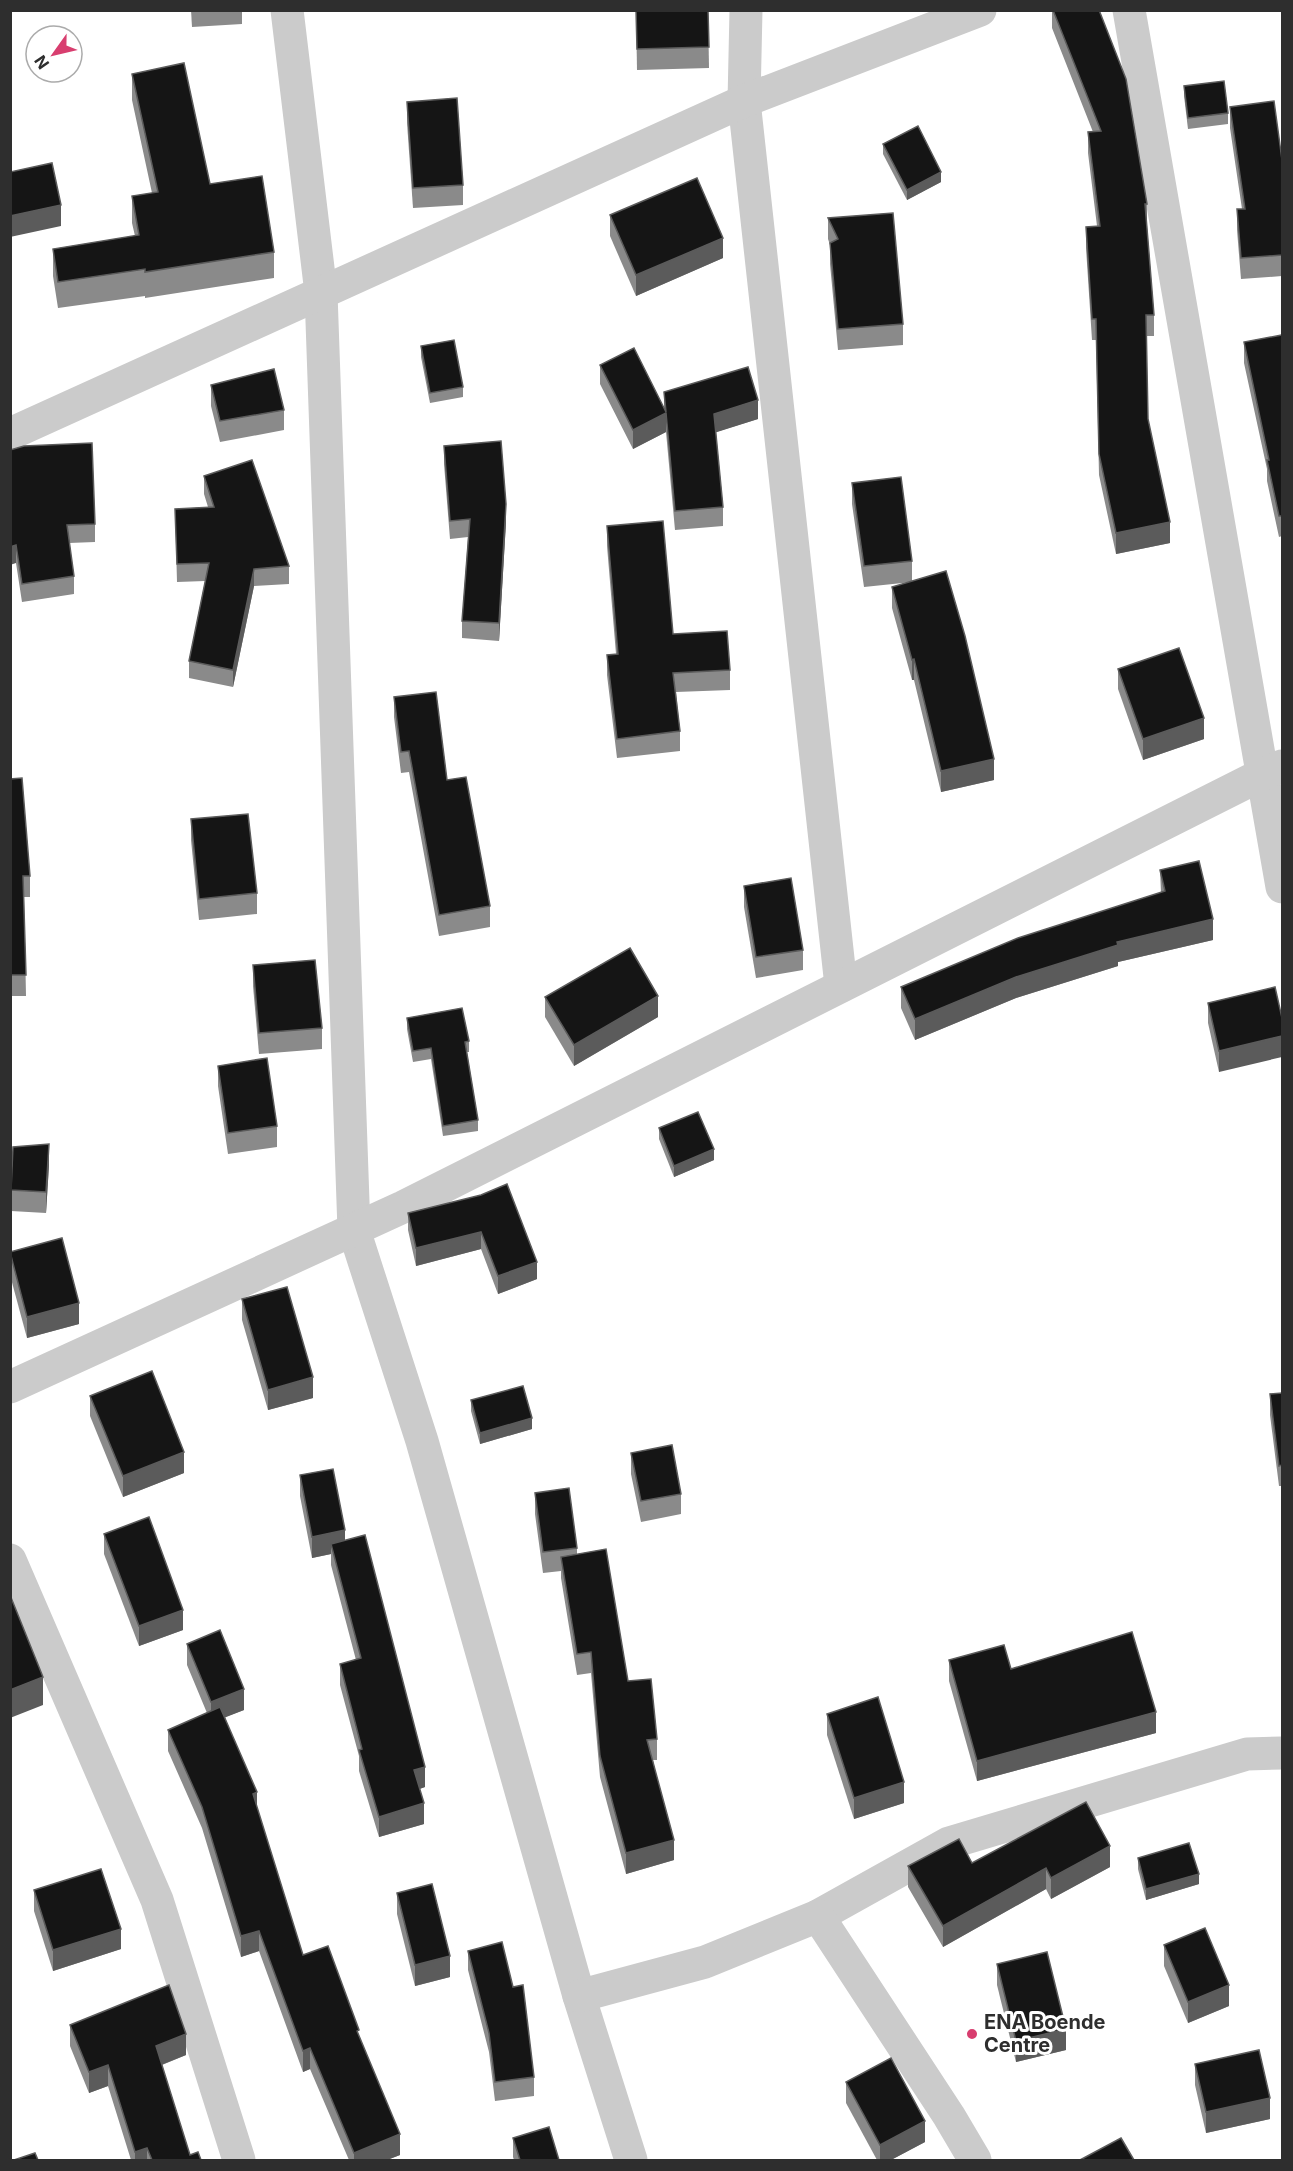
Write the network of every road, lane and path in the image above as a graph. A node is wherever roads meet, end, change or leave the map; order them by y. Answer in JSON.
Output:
{"nodes":[{"id":1,"x":288,"y":10,"type":"edge"},
{"id":2,"x":746,"y":10,"type":"edge"},
{"id":3,"x":980,"y":10,"type":"edge"},
{"id":4,"x":1129,"y":10,"type":"edge"},
{"id":5,"x":744,"y":101,"type":"junction"},
{"id":6,"x":321,"y":293,"type":"junction"},
{"id":7,"x":10,"y":434,"type":"edge"},
{"id":8,"x":1272,"y":770,"type":"edge"},
{"id":9,"x":1282,"y":887,"type":"edge"},
{"id":10,"x":841,"y":986,"type":"junction"},
{"id":11,"x":354,"y":1230,"type":"junction"},
{"id":12,"x":10,"y":1387,"type":"edge"},
{"id":13,"x":10,"y":1560,"type":"edge"},
{"id":14,"x":1282,"y":1753,"type":"edge"},
{"id":15,"x":818,"y":1916,"type":"junction"},
{"id":16,"x":579,"y":1996,"type":"junction"},
{"id":17,"x":239,"y":2160,"type":"edge"},
{"id":18,"x":631,"y":2160,"type":"edge"},
{"id":19,"x":975,"y":2160,"type":"edge"}],
"edges":[{"from":1,"to":6,"type":"street"},
{"from":2,"to":5,"type":"street"},
{"from":3,"to":5,"type":"street"},
{"from":4,"to":8,"type":"street"},
{"from":5,"to":6,"type":"street"},
{"from":5,"to":10,"type":"street"},
{"from":6,"to":7,"type":"street"},
{"from":6,"to":11,"type":"street"},
{"from":8,"to":9,"type":"street"},
{"from":8,"to":10,"type":"street"},
{"from":10,"to":11,"type":"street"},
{"from":11,"to":12,"type":"street"},
{"from":11,"to":16,"type":"street"},
{"from":13,"to":17,"type":"street"},
{"from":14,"to":15,"type":"street"},
{"from":15,"to":16,"type":"street"},
{"from":15,"to":19,"type":"street"},
{"from":16,"to":18,"type":"street"}]}
